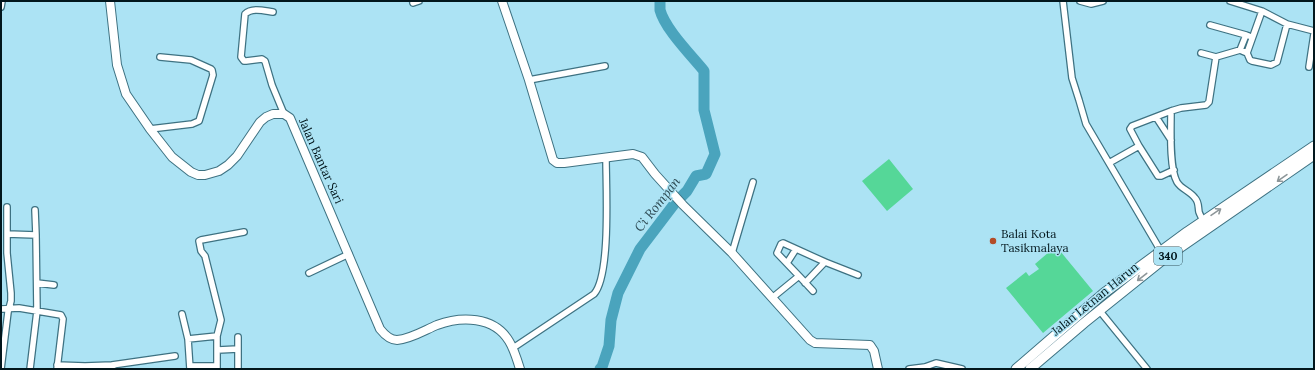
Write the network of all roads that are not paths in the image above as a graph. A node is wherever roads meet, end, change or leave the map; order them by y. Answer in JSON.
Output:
{"nodes":[{"id":1,"x":2,"y":1,"type":"edge"},
{"id":2,"x":110,"y":1,"type":"edge"},
{"id":3,"x":502,"y":1,"type":"edge"},
{"id":4,"x":1063,"y":1,"type":"edge"},
{"id":5,"x":1080,"y":1,"type":"edge"},
{"id":6,"x":1103,"y":1,"type":"edge"},
{"id":7,"x":1230,"y":1,"type":"edge"},
{"id":8,"x":1,"y":7,"type":"edge"},
{"id":9,"x":1262,"y":11,"type":"junction"},
{"id":10,"x":273,"y":12,"type":"dead end"},
{"id":11,"x":1287,"y":24,"type":"junction"},
{"id":12,"x":1210,"y":26,"type":"dead end"},
{"id":13,"x":1314,"y":31,"type":"edge"},
{"id":14,"x":1314,"y":34,"type":"edge"},
{"id":15,"x":1246,"y":35,"type":"junction"},
{"id":16,"x":1253,"y":36,"type":"junction"},
{"id":17,"x":1240,"y":50,"type":"junction"},
{"id":18,"x":1201,"y":53,"type":"dead end"},
{"id":19,"x":1247,"y":53,"type":"junction"},
{"id":20,"x":160,"y":56,"type":"dead end"},
{"id":21,"x":1216,"y":57,"type":"junction"},
{"id":22,"x":605,"y":66,"type":"dead end"},
{"id":23,"x":1309,"y":67,"type":"dead end"},
{"id":24,"x":529,"y":80,"type":"junction"},
{"id":25,"x":1171,"y":112,"type":"junction"},
{"id":26,"x":284,"y":114,"type":"junction"},
{"id":27,"x":1156,"y":117,"type":"junction"},
{"id":28,"x":150,"y":129,"type":"junction"},
{"id":29,"x":1171,"y":140,"type":"junction"},
{"id":30,"x":1139,"y":146,"type":"junction"},
{"id":31,"x":1314,"y":146,"type":"edge"},
{"id":32,"x":1314,"y":155,"type":"edge"},
{"id":33,"x":606,"y":158,"type":"junction"},
{"id":34,"x":1109,"y":164,"type":"junction"},
{"id":35,"x":1174,"y":170,"type":"junction"},
{"id":36,"x":753,"y":182,"type":"dead end"},
{"id":37,"x":7,"y":207,"type":"dead end"},
{"id":38,"x":35,"y":210,"type":"dead end"},
{"id":39,"x":1203,"y":221,"type":"junction"},
{"id":40,"x":244,"y":232,"type":"dead end"},
{"id":41,"x":7,"y":234,"type":"junction"},
{"id":42,"x":36,"y":235,"type":"junction"},
{"id":43,"x":796,"y":249,"type":"junction"},
{"id":44,"x":732,"y":252,"type":"junction"},
{"id":45,"x":349,"y":254,"type":"junction"},
{"id":46,"x":1163,"y":255,"type":"junction"},
{"id":47,"x":825,"y":262,"type":"junction"},
{"id":48,"x":786,"y":263,"type":"junction"},
{"id":49,"x":308,"y":273,"type":"dead end"},
{"id":50,"x":858,"y":275,"type":"dead end"},
{"id":51,"x":799,"y":276,"type":"junction"},
{"id":52,"x":37,"y":283,"type":"junction"},
{"id":53,"x":805,"y":283,"type":"junction"},
{"id":54,"x":54,"y":285,"type":"dead end"},
{"id":55,"x":813,"y":291,"type":"dead end"},
{"id":56,"x":772,"y":298,"type":"junction"},
{"id":57,"x":1,"y":309,"type":"edge"},
{"id":58,"x":9,"y":309,"type":"junction"},
{"id":59,"x":1099,"y":310,"type":"junction"},
{"id":60,"x":37,"y":311,"type":"junction"},
{"id":61,"x":182,"y":314,"type":"dead end"},
{"id":62,"x":218,"y":336,"type":"junction"},
{"id":63,"x":238,"y":337,"type":"dead end"},
{"id":64,"x":188,"y":339,"type":"junction"},
{"id":65,"x":1049,"y":346,"type":"junction"},
{"id":66,"x":513,"y":348,"type":"junction"},
{"id":67,"x":238,"y":349,"type":"junction"},
{"id":68,"x":218,"y":350,"type":"junction"},
{"id":69,"x":175,"y":356,"type":"dead end"},
{"id":70,"x":57,"y":367,"type":"edge"},
{"id":71,"x":112,"y":367,"type":"edge"},
{"id":72,"x":190,"y":368,"type":"edge"},
{"id":73,"x":217,"y":368,"type":"edge"},
{"id":74,"x":2,"y":369,"type":"edge"},
{"id":75,"x":30,"y":369,"type":"edge"},
{"id":76,"x":238,"y":369,"type":"edge"},
{"id":77,"x":520,"y":369,"type":"edge"},
{"id":78,"x":878,"y":369,"type":"edge"},
{"id":79,"x":909,"y":369,"type":"edge"},
{"id":80,"x":962,"y":369,"type":"edge"},
{"id":81,"x":1016,"y":369,"type":"edge"},
{"id":82,"x":1030,"y":369,"type":"edge"},
{"id":83,"x":1147,"y":369,"type":"edge"}],
"edges":[{"from":1,"to":8,"type":"street"},
{"from":2,"to":28,"type":"street","name":"Jalan Bantar Sari"},
{"from":3,"to":24,"type":"street"},
{"from":4,"to":34,"type":"street"},
{"from":5,"to":6,"type":"street"},
{"from":7,"to":9,"type":"street"},
{"from":9,"to":11,"type":"street"},
{"from":9,"to":16,"type":"street"},
{"from":10,"to":26,"type":"street"},
{"from":11,"to":13,"type":"street"},
{"from":11,"to":19,"type":"street"},
{"from":12,"to":15,"type":"street"},
{"from":14,"to":23,"type":"street"},
{"from":15,"to":16,"type":"street"},
{"from":15,"to":17,"type":"street"},
{"from":16,"to":19,"type":"street"},
{"from":17,"to":19,"type":"street"},
{"from":17,"to":21,"type":"street"},
{"from":18,"to":21,"type":"street"},
{"from":20,"to":28,"type":"street"},
{"from":21,"to":25,"type":"street"},
{"from":22,"to":24,"type":"street"},
{"from":24,"to":33,"type":"street"},
{"from":25,"to":27,"type":"street"},
{"from":25,"to":29,"type":"street"},
{"from":26,"to":28,"type":"street","name":"Jalan Bantar Sari"},
{"from":26,"to":45,"type":"street","name":"Jalan Bantar Sari"},
{"from":27,"to":29,"type":"street"},
{"from":27,"to":30,"type":"street"},
{"from":29,"to":35,"type":"street"},
{"from":30,"to":34,"type":"street"},
{"from":30,"to":35,"type":"street"},
{"from":39,"to":31,"type":"main road","one_way":true},
{"from":32,"to":46,"type":"main road","name":"Jalan Letnan Harun","number":"340","one_way":true},
{"from":33,"to":44,"type":"street"},
{"from":33,"to":66,"type":"street"},
{"from":34,"to":46,"type":"street"},
{"from":35,"to":39,"type":"street"},
{"from":36,"to":44,"type":"street"},
{"from":37,"to":41,"type":"street"},
{"from":38,"to":42,"type":"street"},
{"from":39,"to":46,"type":"main road"},
{"from":40,"to":62,"type":"street"},
{"from":41,"to":42,"type":"street"},
{"from":41,"to":58,"type":"street"},
{"from":42,"to":52,"type":"street"},
{"from":43,"to":47,"type":"street"},
{"from":43,"to":48,"type":"street"},
{"from":43,"to":48,"type":"street"},
{"from":44,"to":56,"type":"street"},
{"from":45,"to":49,"type":"street"},
{"from":45,"to":66,"type":"street","name":"Jalan Bantar Sari"},
{"from":46,"to":59,"type":"main road","name":"Jalan Letnan Harun","number":"340","one_way":true},
{"from":46,"to":65,"type":"main road","name":"Jalan Letnan Harun","number":"340"},
{"from":47,"to":50,"type":"street"},
{"from":47,"to":53,"type":"street"},
{"from":48,"to":51,"type":"street"},
{"from":51,"to":53,"type":"street"},
{"from":51,"to":56,"type":"street"},
{"from":52,"to":54,"type":"street"},
{"from":52,"to":60,"type":"street"},
{"from":53,"to":55,"type":"street"},
{"from":56,"to":78,"type":"street"},
{"from":57,"to":58,"type":"street"},
{"from":58,"to":60,"type":"street"},
{"from":58,"to":74,"type":"street"},
{"from":59,"to":65,"type":"main road","name":"Jalan Letnan Harun","number":"340"},
{"from":59,"to":83,"type":"street"},
{"from":60,"to":70,"type":"street"},
{"from":60,"to":75,"type":"street"},
{"from":61,"to":64,"type":"street"},
{"from":62,"to":64,"type":"street"},
{"from":62,"to":68,"type":"street"},
{"from":63,"to":67,"type":"street"},
{"from":64,"to":72,"type":"street"},
{"from":65,"to":81,"type":"main road","name":"Jalan Letnan Harun","number":"340"},
{"from":65,"to":82,"type":"main road","name":"Jalan Letnan Harun","number":"340"},
{"from":66,"to":77,"type":"street","name":"Jalan Bantar Sari"},
{"from":67,"to":68,"type":"street"},
{"from":67,"to":76,"type":"street"},
{"from":68,"to":73,"type":"street"},
{"from":69,"to":71,"type":"street"},
{"from":70,"to":71,"type":"street"},
{"from":72,"to":73,"type":"street"},
{"from":79,"to":80,"type":"street"}]}
